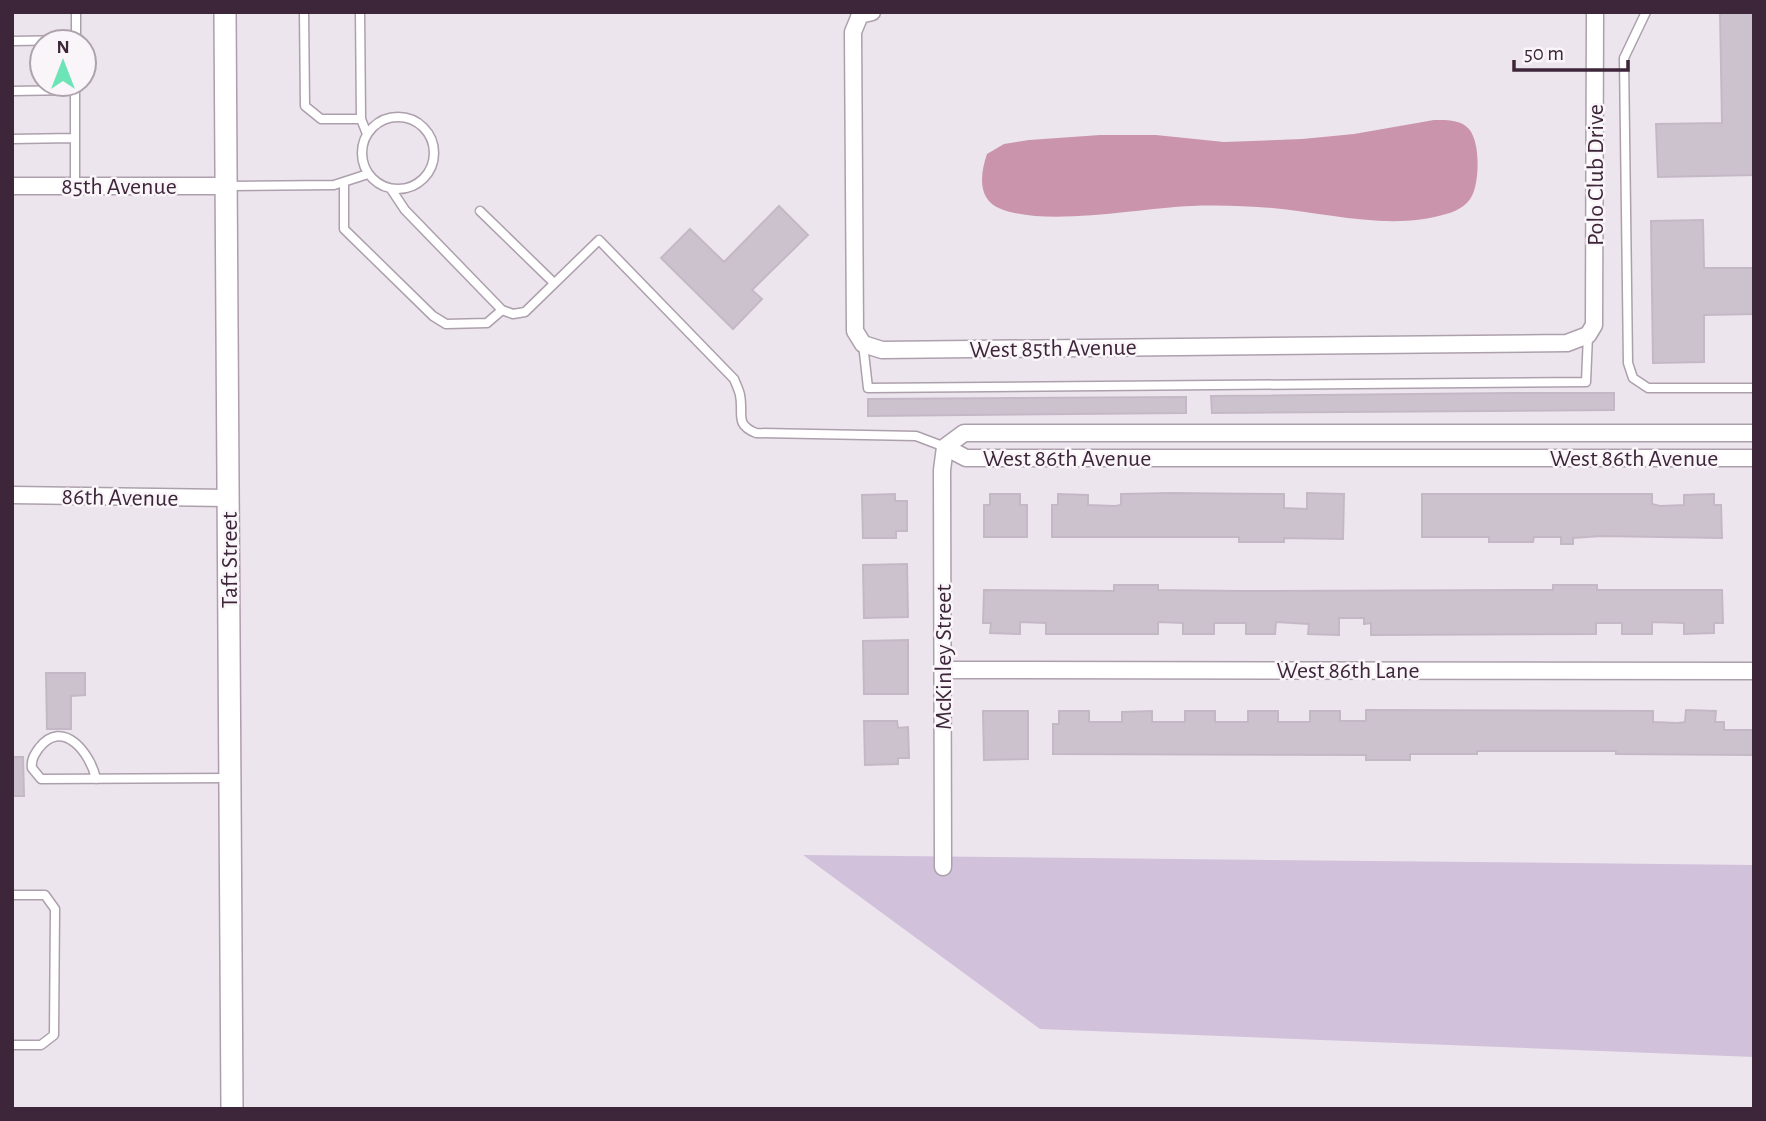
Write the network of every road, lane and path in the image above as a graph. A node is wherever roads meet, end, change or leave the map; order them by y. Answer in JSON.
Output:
{"nodes":[{"id":1,"x":225,"y":12,"type":"edge"},
{"id":2,"x":304,"y":12,"type":"edge"},
{"id":3,"x":360,"y":12,"type":"edge"},
{"id":4,"x":872,"y":12,"type":"edge"},
{"id":5,"x":1595,"y":12,"type":"edge"},
{"id":6,"x":1646,"y":12,"type":"edge"},
{"id":7,"x":75,"y":98,"type":"edge"},
{"id":8,"x":361,"y":119,"type":"junction"},
{"id":9,"x":367,"y":134,"type":"junction"},
{"id":10,"x":75,"y":138,"type":"junction"},
{"id":11,"x":12,"y":139,"type":"edge"},
{"id":12,"x":368,"y":174,"type":"junction"},
{"id":13,"x":344,"y":182,"type":"junction"},
{"id":14,"x":12,"y":186,"type":"edge"},
{"id":15,"x":75,"y":186,"type":"junction"},
{"id":16,"x":226,"y":187,"type":"junction"},
{"id":17,"x":391,"y":188,"type":"junction"},
{"id":18,"x":480,"y":211,"type":"dead end"},
{"id":19,"x":555,"y":283,"type":"junction"},
{"id":20,"x":502,"y":310,"type":"junction"},
{"id":21,"x":1588,"y":335,"type":"junction"},
{"id":22,"x":863,"y":344,"type":"junction"},
{"id":23,"x":1754,"y":388,"type":"edge"},
{"id":24,"x":1754,"y":433,"type":"edge"},
{"id":25,"x":945,"y":447,"type":"junction"},
{"id":26,"x":1754,"y":458,"type":"edge"},
{"id":27,"x":12,"y":495,"type":"edge"},
{"id":28,"x":228,"y":498,"type":"junction"},
{"id":29,"x":943,"y":670,"type":"junction"},
{"id":30,"x":1754,"y":671,"type":"edge"},
{"id":31,"x":230,"y":778,"type":"junction"},
{"id":32,"x":96,"y":779,"type":"junction"},
{"id":33,"x":943,"y":867,"type":"dead end"},
{"id":34,"x":12,"y":895,"type":"edge"},
{"id":35,"x":12,"y":1045,"type":"edge"},
{"id":36,"x":232,"y":1109,"type":"edge"}],
"edges":[{"from":1,"to":16,"type":"main road","name":"Taft Street"},
{"from":2,"to":8,"type":"lane"},
{"from":3,"to":8,"type":"lane"},
{"from":4,"to":22,"type":"street"},
{"from":5,"to":21,"type":"street","name":"Polo Club Drive"},
{"from":6,"to":23,"type":"lane"},
{"from":7,"to":10,"type":"lane"},
{"from":8,"to":9,"type":"lane"},
{"from":9,"to":12,"type":"lane"},
{"from":9,"to":17,"type":"lane"},
{"from":10,"to":11,"type":"lane"},
{"from":10,"to":15,"type":"lane"},
{"from":12,"to":13,"type":"lane"},
{"from":12,"to":17,"type":"lane"},
{"from":13,"to":16,"type":"lane"},
{"from":13,"to":20,"type":"lane"},
{"from":14,"to":15,"type":"street","name":"85th Avenue"},
{"from":15,"to":16,"type":"street","name":"85th Avenue"},
{"from":16,"to":28,"type":"main road","name":"Taft Street"},
{"from":17,"to":20,"type":"lane"},
{"from":18,"to":19,"type":"lane"},
{"from":19,"to":20,"type":"lane"},
{"from":19,"to":25,"type":"lane"},
{"from":21,"to":22,"type":"street","name":"West 85th Avenue"},
{"from":21,"to":22,"type":"lane"},
{"from":24,"to":25,"type":"street","name":"West 86th Avenue"},
{"from":25,"to":26,"type":"street","name":"West 86th Avenue"},
{"from":25,"to":29,"type":"street","name":"McKinley Street"},
{"from":27,"to":28,"type":"street","name":"86th Avenue"},
{"from":28,"to":31,"type":"main road","name":"Taft Street"},
{"from":29,"to":30,"type":"street","name":"West 86th Lane"},
{"from":29,"to":33,"type":"street","name":"McKinley Street"},
{"from":31,"to":32,"type":"lane"},
{"from":31,"to":36,"type":"main road","name":"Taft Street"},
{"from":32,"to":32,"type":"lane"},
{"from":34,"to":35,"type":"lane"}]}
